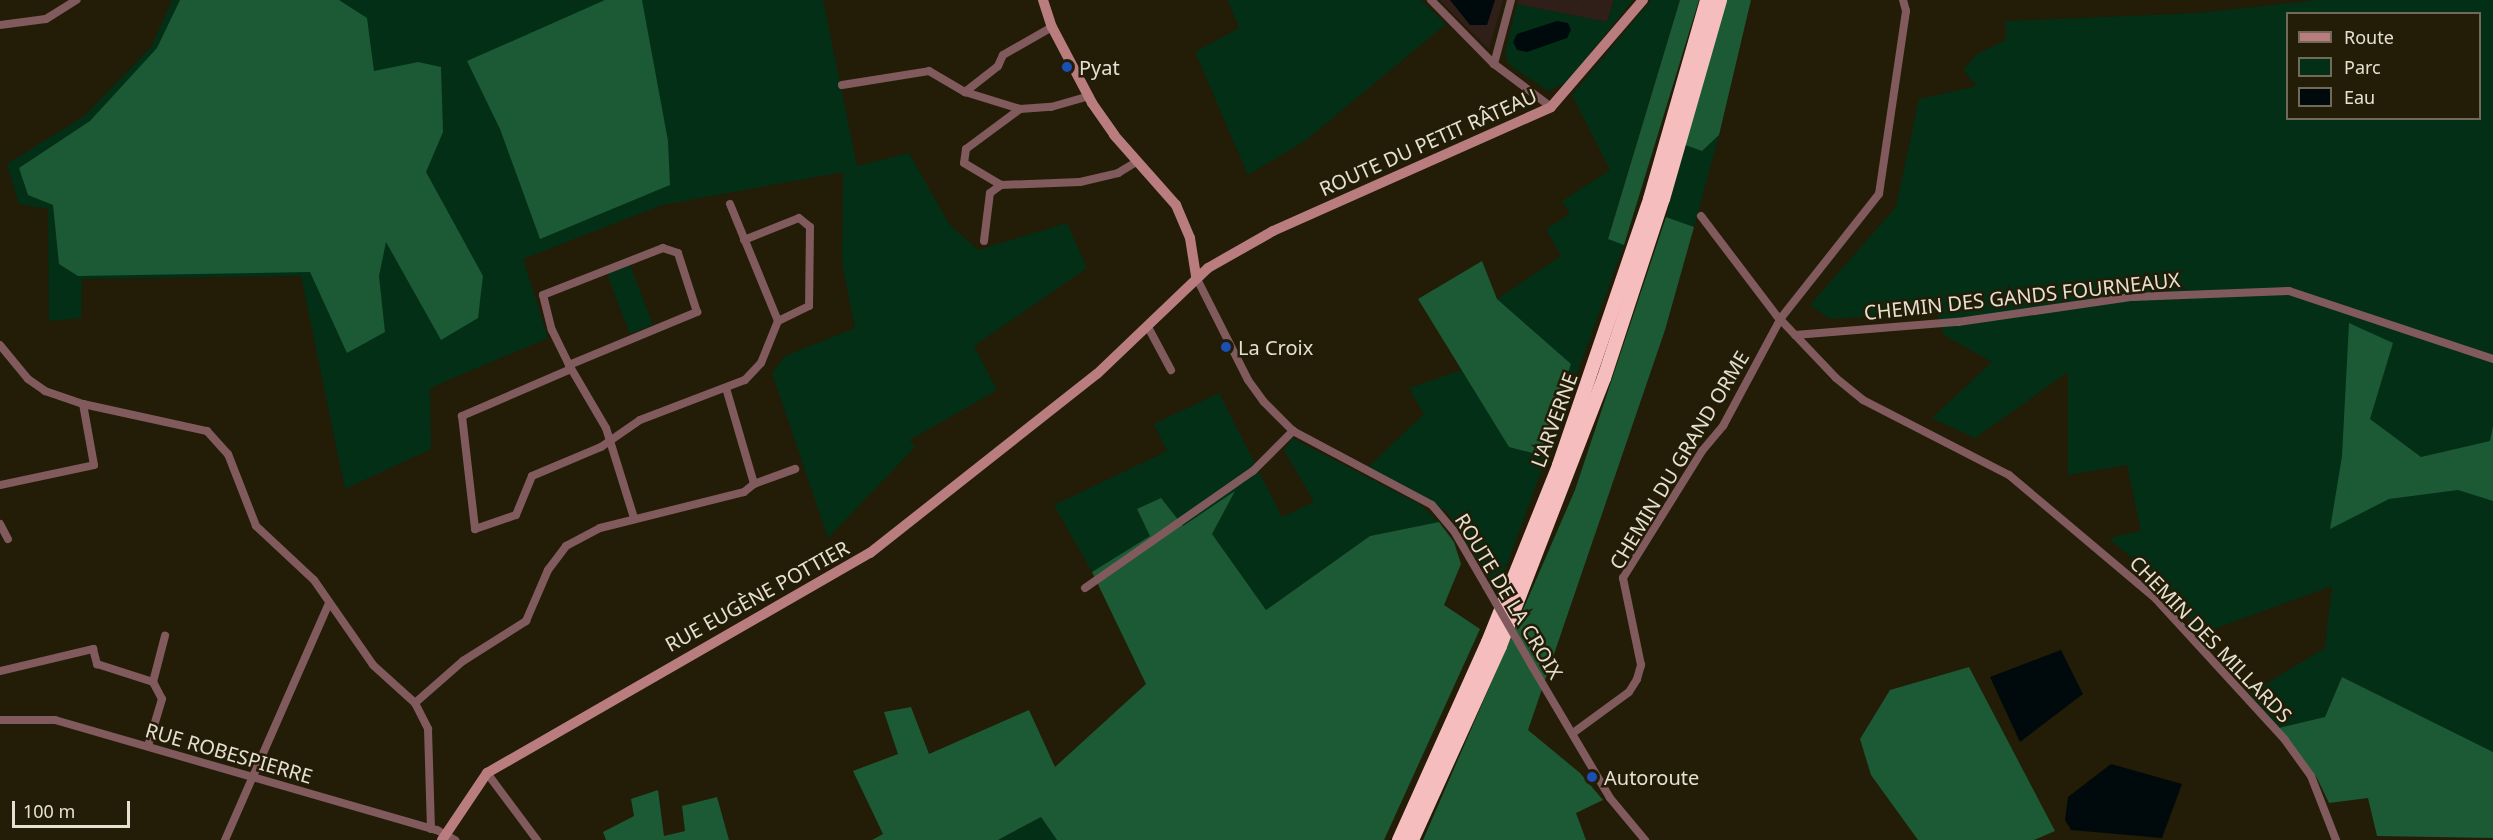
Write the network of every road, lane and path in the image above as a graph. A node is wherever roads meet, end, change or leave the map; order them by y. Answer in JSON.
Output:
{"nodes":[{"id":1,"x":77,"y":0,"type":"edge"},
{"id":2,"x":1042,"y":0,"type":"edge"},
{"id":3,"x":1431,"y":0,"type":"edge"},
{"id":4,"x":1511,"y":0,"type":"edge"},
{"id":5,"x":1643,"y":0,"type":"edge"},
{"id":6,"x":1707,"y":0,"type":"edge"},
{"id":7,"x":1720,"y":0,"type":"edge"},
{"id":8,"x":1903,"y":0,"type":"edge"},
{"id":9,"x":0,"y":25,"type":"edge"},
{"id":10,"x":1052,"y":27,"type":"junction"},
{"id":11,"x":1494,"y":64,"type":"junction"},
{"id":12,"x":842,"y":85,"type":"dead end"},
{"id":13,"x":965,"y":92,"type":"junction"},
{"id":14,"x":1089,"y":96,"type":"junction"},
{"id":15,"x":1551,"y":107,"type":"junction"},
{"id":16,"x":1020,"y":109,"type":"junction"},
{"id":17,"x":1136,"y":162,"type":"junction"},
{"id":18,"x":1001,"y":185,"type":"junction"},
{"id":19,"x":730,"y":204,"type":"dead end"},
{"id":20,"x":1701,"y":216,"type":"dead end"},
{"id":21,"x":744,"y":240,"type":"junction"},
{"id":22,"x":984,"y":241,"type":"dead end"},
{"id":23,"x":1196,"y":277,"type":"junction"},
{"id":24,"x":1781,"y":318,"type":"junction"},
{"id":25,"x":778,"y":321,"type":"junction"},
{"id":26,"x":1148,"y":327,"type":"junction"},
{"id":27,"x":1795,"y":335,"type":"junction"},
{"id":28,"x":0,"y":345,"type":"edge"},
{"id":29,"x":2493,"y":359,"type":"edge"},
{"id":30,"x":570,"y":367,"type":"junction"},
{"id":31,"x":1171,"y":370,"type":"dead end"},
{"id":32,"x":726,"y":388,"type":"junction"},
{"id":33,"x":83,"y":404,"type":"junction"},
{"id":34,"x":1293,"y":431,"type":"junction"},
{"id":35,"x":610,"y":441,"type":"junction"},
{"id":36,"x":795,"y":469,"type":"dead end"},
{"id":37,"x":754,"y":484,"type":"junction"},
{"id":38,"x":0,"y":485,"type":"edge"},
{"id":39,"x":634,"y":518,"type":"junction"},
{"id":40,"x":0,"y":524,"type":"edge"},
{"id":41,"x":8,"y":539,"type":"dead end"},
{"id":42,"x":1085,"y":588,"type":"dead end"},
{"id":43,"x":329,"y":603,"type":"junction"},
{"id":44,"x":165,"y":636,"type":"dead end"},
{"id":45,"x":0,"y":671,"type":"edge"},
{"id":46,"x":153,"y":682,"type":"junction"},
{"id":47,"x":415,"y":703,"type":"junction"},
{"id":48,"x":0,"y":720,"type":"edge"},
{"id":49,"x":1573,"y":733,"type":"junction"},
{"id":50,"x":148,"y":746,"type":"junction"},
{"id":51,"x":487,"y":773,"type":"junction"},
{"id":52,"x":252,"y":778,"type":"junction"},
{"id":53,"x":431,"y":829,"type":"junction"},
{"id":54,"x":448,"y":838,"type":"edge"},
{"id":55,"x":225,"y":840,"type":"edge"},
{"id":56,"x":537,"y":840,"type":"edge"},
{"id":57,"x":1399,"y":840,"type":"edge"},
{"id":58,"x":1412,"y":840,"type":"edge"},
{"id":59,"x":1645,"y":840,"type":"edge"},
{"id":60,"x":2336,"y":840,"type":"edge"}],
"edges":[{"from":1,"to":9,"type":"street"},
{"from":2,"to":10,"type":"street"},
{"from":3,"to":11,"type":"street"},
{"from":4,"to":11,"type":"street"},
{"from":5,"to":15,"type":"street","name":"ROUTE DU PETIT RÂTEAU"},
{"from":6,"to":57,"type":"highway","name":"L'ARVERNE"},
{"from":7,"to":58,"type":"highway","name":"L'ARVERNE"},
{"from":8,"to":24,"type":"street","name":"CHEMIN DU GRAND ORME"},
{"from":10,"to":13,"type":"street"},
{"from":10,"to":14,"type":"street"},
{"from":11,"to":15,"type":"street"},
{"from":12,"to":13,"type":"street"},
{"from":13,"to":16,"type":"street"},
{"from":14,"to":16,"type":"street"},
{"from":14,"to":17,"type":"street"},
{"from":15,"to":23,"type":"street","name":"ROUTE DU PETIT RÂTEAU"},
{"from":16,"to":18,"type":"street"},
{"from":17,"to":18,"type":"street"},
{"from":17,"to":23,"type":"street"},
{"from":18,"to":22,"type":"street"},
{"from":19,"to":21,"type":"street"},
{"from":20,"to":24,"type":"street","name":"CHEMIN DES MILLARDS"},
{"from":21,"to":25,"type":"street"},
{"from":21,"to":25,"type":"street"},
{"from":23,"to":26,"type":"street","name":"RUE EUGÈNE POTTIER"},
{"from":23,"to":34,"type":"street","name":"ROUTE DE LA CROIX"},
{"from":24,"to":27,"type":"street","name":"CHEMIN DES MILLARDS"},
{"from":24,"to":49,"type":"street","name":"CHEMIN DU GRAND ORME"},
{"from":25,"to":32,"type":"street"},
{"from":26,"to":31,"type":"street"},
{"from":26,"to":51,"type":"street","name":"RUE EUGÈNE POTTIER"},
{"from":27,"to":29,"type":"street","name":"CHEMIN DES GANDS FOURNEAUX"},
{"from":27,"to":60,"type":"street","name":"CHEMIN DES MILLARDS"},
{"from":28,"to":33,"type":"street"},
{"from":30,"to":30,"type":"street"},
{"from":30,"to":35,"type":"street"},
{"from":30,"to":35,"type":"street"},
{"from":32,"to":35,"type":"street"},
{"from":32,"to":37,"type":"street"},
{"from":33,"to":38,"type":"street"},
{"from":33,"to":43,"type":"street"},
{"from":34,"to":42,"type":"street"},
{"from":34,"to":49,"type":"street","name":"ROUTE DE LA CROIX","bridge":true},
{"from":35,"to":39,"type":"street"},
{"from":36,"to":37,"type":"street"},
{"from":37,"to":39,"type":"street"},
{"from":39,"to":47,"type":"street"},
{"from":40,"to":41,"type":"street"},
{"from":43,"to":47,"type":"street"},
{"from":43,"to":52,"type":"street"},
{"from":44,"to":46,"type":"street"},
{"from":45,"to":46,"type":"street"},
{"from":46,"to":50,"type":"street"},
{"from":47,"to":53,"type":"street"},
{"from":48,"to":50,"type":"street","name":"RUE ROBESPIERRE"},
{"from":49,"to":59,"type":"street","name":"ROUTE DE LA CROIX"},
{"from":50,"to":52,"type":"street","name":"RUE ROBESPIERRE"},
{"from":51,"to":54,"type":"street","name":"RUE EUGÈNE POTTIER"},
{"from":51,"to":56,"type":"street"},
{"from":52,"to":53,"type":"street","name":"RUE ROBESPIERRE"},
{"from":52,"to":55,"type":"street"},
{"from":53,"to":54,"type":"street","name":"RUE ROBESPIERRE"}]}
